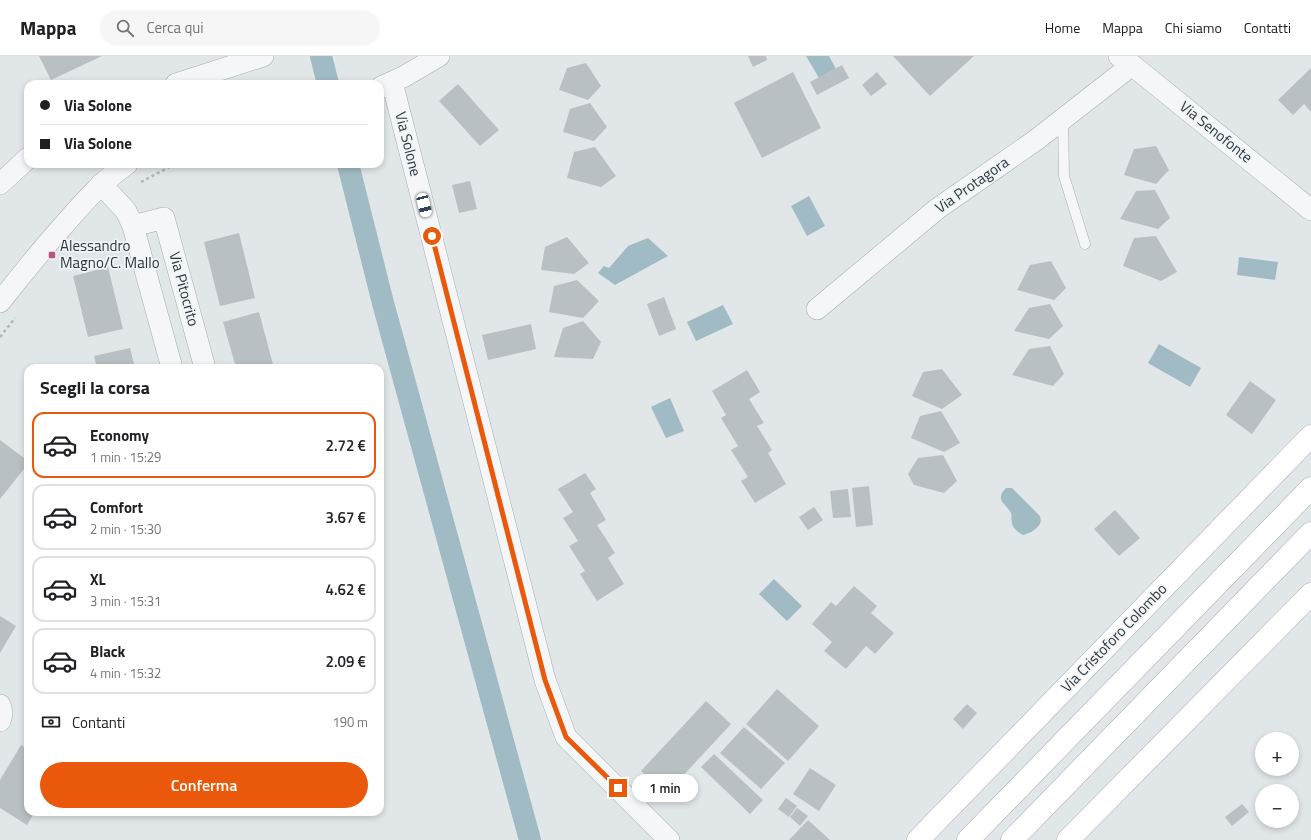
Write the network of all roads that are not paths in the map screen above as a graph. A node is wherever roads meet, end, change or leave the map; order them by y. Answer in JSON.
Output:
{"nodes":[{"id":1,"x":263,"y":56,"type":"edge"},
{"id":2,"x":439,"y":56,"type":"edge"},
{"id":3,"x":1126,"y":61,"type":"edge"},
{"id":4,"x":188,"y":80,"type":"edge"},
{"id":5,"x":386,"y":85,"type":"edge"},
{"id":6,"x":1063,"y":119,"type":"junction"},
{"id":7,"x":24,"y":162,"type":"edge"},
{"id":8,"x":123,"y":168,"type":"edge"},
{"id":9,"x":0,"y":184,"type":"edge"},
{"id":10,"x":101,"y":184,"type":"junction"},
{"id":11,"x":1311,"y":210,"type":"edge"},
{"id":12,"x":133,"y":226,"type":"junction"},
{"id":13,"x":1085,"y":244,"type":"dead end"},
{"id":14,"x":0,"y":302,"type":"edge"},
{"id":15,"x":816,"y":309,"type":"dead end"},
{"id":16,"x":171,"y":364,"type":"edge"},
{"id":17,"x":204,"y":364,"type":"edge"},
{"id":18,"x":1311,"y":436,"type":"edge"},
{"id":19,"x":1311,"y":488,"type":"edge"},
{"id":20,"x":1311,"y":533,"type":"edge"},
{"id":21,"x":1311,"y":594,"type":"edge"},
{"id":22,"x":0,"y":705,"type":"edge"},
{"id":23,"x":0,"y":722,"type":"edge"},
{"id":24,"x":669,"y":840,"type":"edge"},
{"id":25,"x":918,"y":840,"type":"edge"},
{"id":26,"x":968,"y":840,"type":"edge"},
{"id":27,"x":1012,"y":840,"type":"edge"},
{"id":28,"x":1068,"y":840,"type":"edge"}],
"edges":[{"from":1,"to":4,"type":"street"},
{"from":2,"to":5,"type":"street"},
{"from":3,"to":6,"type":"street","name":"Via Protagora"},
{"from":3,"to":11,"type":"street","name":"Via Senofonte"},
{"from":5,"to":24,"type":"street","name":"Via Solone"},
{"from":6,"to":13,"type":"lane"},
{"from":6,"to":15,"type":"street","name":"Via Protagora"},
{"from":7,"to":9,"type":"street"},
{"from":8,"to":10,"type":"street"},
{"from":10,"to":12,"type":"street"},
{"from":10,"to":14,"type":"street"},
{"from":12,"to":16,"type":"street"},
{"from":12,"to":17,"type":"street","name":"Via Pitocrito"},
{"from":18,"to":25,"type":"main road","name":"Via Cristoforo Colombo"},
{"from":19,"to":26,"type":"main road"},
{"from":20,"to":27,"type":"main road"},
{"from":21,"to":28,"type":"main road"},
{"from":22,"to":23,"type":"street"}]}
